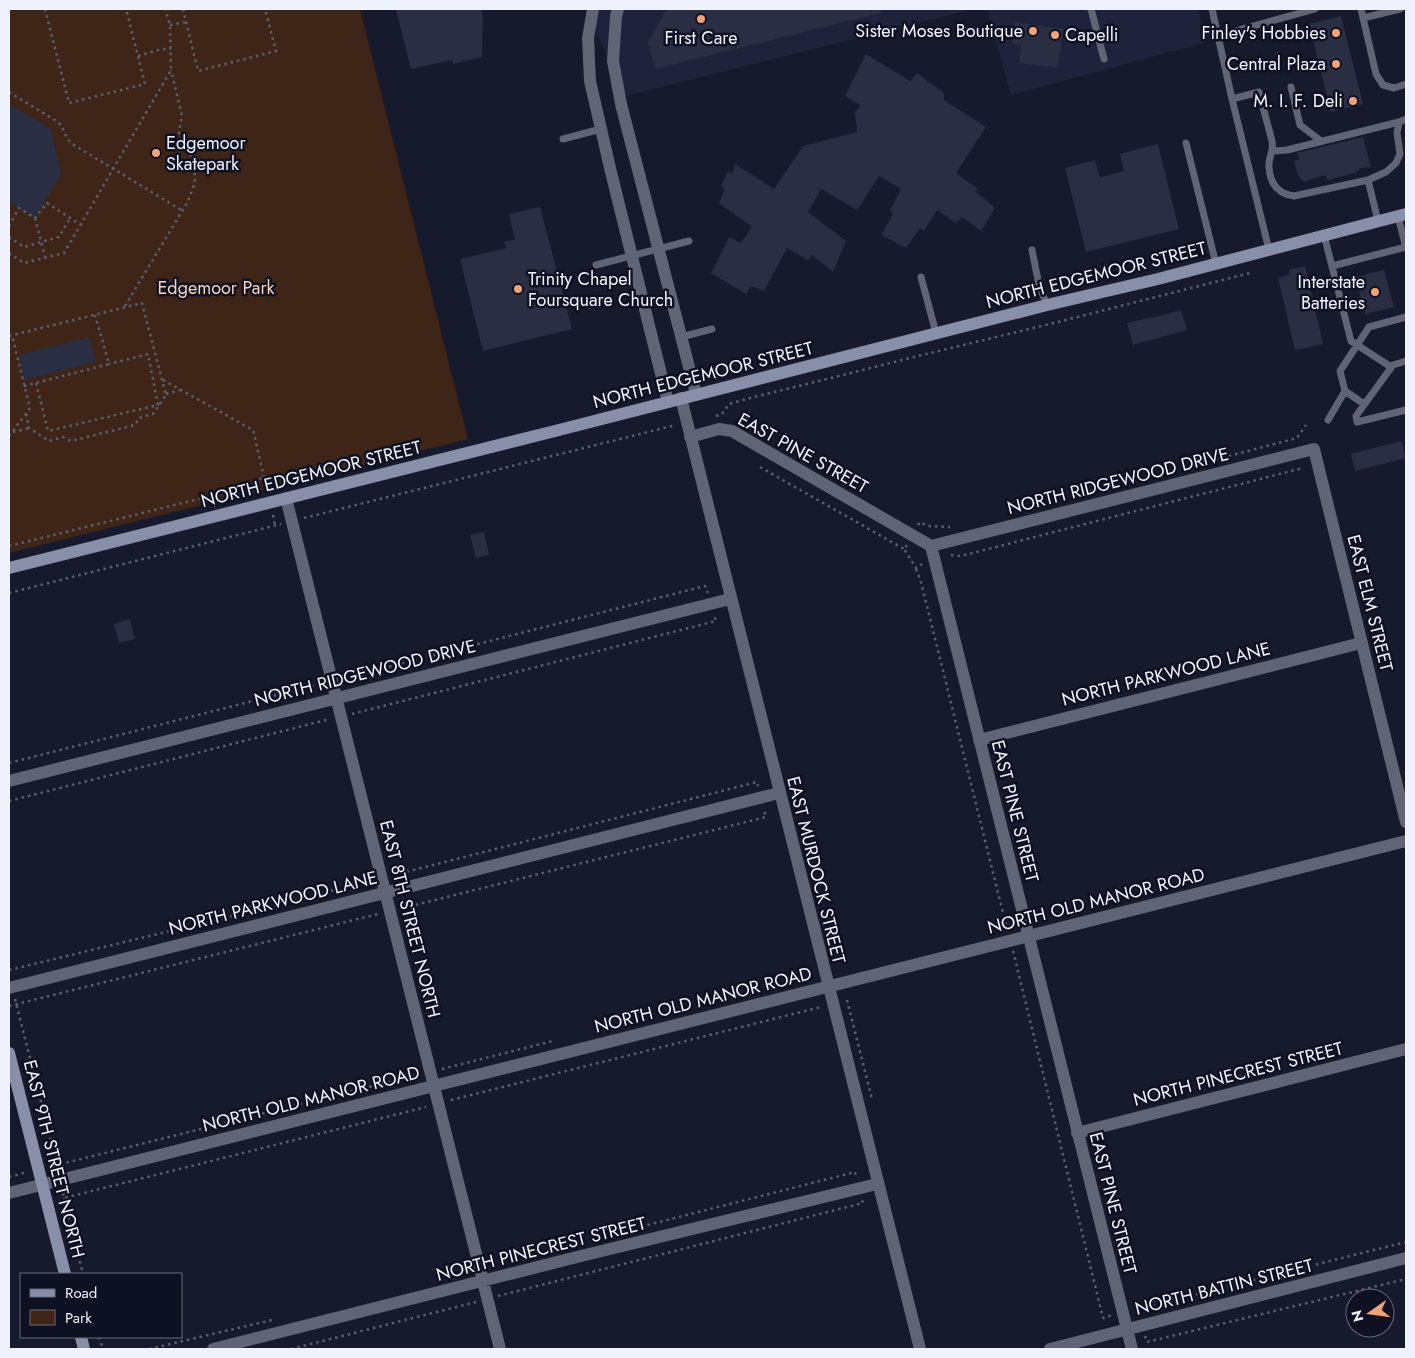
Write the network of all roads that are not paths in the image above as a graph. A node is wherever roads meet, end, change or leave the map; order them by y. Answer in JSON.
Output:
{"nodes":[{"id":1,"x":593,"y":9,"type":"edge"},
{"id":2,"x":618,"y":9,"type":"edge"},
{"id":3,"x":1091,"y":9,"type":"edge"},
{"id":4,"x":1212,"y":9,"type":"edge"},
{"id":5,"x":1315,"y":9,"type":"edge"},
{"id":6,"x":1361,"y":9,"type":"edge"},
{"id":7,"x":1400,"y":9,"type":"edge"},
{"id":8,"x":1363,"y":18,"type":"junction"},
{"id":9,"x":1218,"y":36,"type":"junction"},
{"id":10,"x":1104,"y":59,"type":"dead end"},
{"id":11,"x":1406,"y":84,"type":"edge"},
{"id":12,"x":1291,"y":87,"type":"dead end"},
{"id":13,"x":1232,"y":99,"type":"junction"},
{"id":14,"x":1406,"y":119,"type":"edge"},
{"id":15,"x":1398,"y":122,"type":"junction"},
{"id":16,"x":601,"y":129,"type":"junction"},
{"id":17,"x":564,"y":139,"type":"dead end"},
{"id":18,"x":1321,"y":142,"type":"junction"},
{"id":19,"x":1186,"y":143,"type":"dead end"},
{"id":20,"x":1273,"y":151,"type":"junction"},
{"id":21,"x":1368,"y":180,"type":"junction"},
{"id":22,"x":1402,"y":215,"type":"edge"},
{"id":23,"x":1378,"y":221,"type":"junction"},
{"id":24,"x":1324,"y":235,"type":"junction"},
{"id":25,"x":689,"y":242,"type":"dead end"},
{"id":26,"x":1406,"y":248,"type":"edge"},
{"id":27,"x":659,"y":249,"type":"junction"},
{"id":28,"x":1032,"y":250,"type":"dead end"},
{"id":29,"x":1269,"y":250,"type":"junction"},
{"id":30,"x":632,"y":256,"type":"junction"},
{"id":31,"x":1216,"y":264,"type":"junction"},
{"id":32,"x":596,"y":266,"type":"dead end"},
{"id":33,"x":1332,"y":266,"type":"junction"},
{"id":34,"x":921,"y":278,"type":"dead end"},
{"id":35,"x":1047,"y":305,"type":"junction"},
{"id":36,"x":1406,"y":317,"type":"edge"},
{"id":37,"x":712,"y":329,"type":"dead end"},
{"id":38,"x":936,"y":333,"type":"junction"},
{"id":39,"x":681,"y":337,"type":"junction"},
{"id":40,"x":1357,"y":344,"type":"junction"},
{"id":41,"x":1406,"y":362,"type":"edge"},
{"id":42,"x":1391,"y":367,"type":"junction"},
{"id":43,"x":1345,"y":391,"type":"junction"},
{"id":44,"x":696,"y":394,"type":"junction"},
{"id":45,"x":674,"y":400,"type":"junction"},
{"id":46,"x":1364,"y":404,"type":"junction"},
{"id":47,"x":1406,"y":410,"type":"edge"},
{"id":48,"x":1328,"y":420,"type":"dead end"},
{"id":49,"x":690,"y":437,"type":"junction"},
{"id":50,"x":1314,"y":450,"type":"joint"},
{"id":51,"x":286,"y":498,"type":"junction"},
{"id":52,"x":931,"y":546,"type":"junction"},
{"id":53,"x":9,"y":568,"type":"edge"},
{"id":54,"x":730,"y":599,"type":"junction"},
{"id":55,"x":1361,"y":643,"type":"junction"},
{"id":56,"x":336,"y":699,"type":"junction"},
{"id":57,"x":979,"y":740,"type":"junction"},
{"id":58,"x":9,"y":781,"type":"edge"},
{"id":59,"x":779,"y":793,"type":"junction"},
{"id":60,"x":1406,"y":822,"type":"edge"},
{"id":61,"x":1406,"y":841,"type":"edge"},
{"id":62,"x":385,"y":892,"type":"junction"},
{"id":63,"x":1028,"y":936,"type":"junction"},
{"id":64,"x":828,"y":986,"type":"junction"},
{"id":65,"x":11,"y":988,"type":"edge"},
{"id":66,"x":1406,"y":1049,"type":"edge"},
{"id":67,"x":9,"y":1053,"type":"edge"},
{"id":68,"x":434,"y":1086,"type":"junction"},
{"id":69,"x":1078,"y":1133,"type":"junction"},
{"id":70,"x":878,"y":1184,"type":"junction"},
{"id":71,"x":42,"y":1185,"type":"junction"},
{"id":72,"x":9,"y":1193,"type":"edge"},
{"id":73,"x":1406,"y":1258,"type":"edge"},
{"id":74,"x":65,"y":1273,"type":"edge"},
{"id":75,"x":483,"y":1281,"type":"junction"},
{"id":76,"x":1127,"y":1329,"type":"junction"},
{"id":77,"x":213,"y":1349,"type":"edge"},
{"id":78,"x":500,"y":1349,"type":"edge"},
{"id":79,"x":920,"y":1349,"type":"edge"},
{"id":80,"x":1050,"y":1349,"type":"edge"},
{"id":81,"x":1132,"y":1349,"type":"edge"}],
"edges":[{"from":1,"to":16,"type":"street","name":"EAST MURDOCK STREET"},
{"from":2,"to":27,"type":"street"},
{"from":3,"to":10,"type":"lane"},
{"from":4,"to":9,"type":"lane"},
{"from":5,"to":9,"type":"lane"},
{"from":6,"to":8,"type":"lane"},
{"from":7,"to":8,"type":"lane"},
{"from":8,"to":11,"type":"lane"},
{"from":9,"to":13,"type":"lane"},
{"from":12,"to":18,"type":"lane"},
{"from":13,"to":20,"type":"lane"},
{"from":13,"to":29,"type":"lane"},
{"from":14,"to":15,"type":"lane"},
{"from":15,"to":18,"type":"lane"},
{"from":15,"to":21,"type":"lane"},
{"from":16,"to":17,"type":"lane"},
{"from":16,"to":30,"type":"street","name":"EAST MURDOCK STREET"},
{"from":18,"to":20,"type":"lane"},
{"from":19,"to":31,"type":"lane"},
{"from":20,"to":21,"type":"lane"},
{"from":21,"to":23,"type":"lane"},
{"from":22,"to":23,"type":"street","name":"NORTH EDGEMOOR STREET"},
{"from":22,"to":26,"type":"lane"},
{"from":23,"to":24,"type":"street","name":"NORTH EDGEMOOR STREET"},
{"from":24,"to":29,"type":"street","name":"NORTH EDGEMOOR STREET"},
{"from":24,"to":33,"type":"lane"},
{"from":25,"to":27,"type":"lane"},
{"from":26,"to":33,"type":"lane"},
{"from":27,"to":30,"type":"lane"},
{"from":27,"to":39,"type":"street"},
{"from":28,"to":35,"type":"lane"},
{"from":29,"to":31,"type":"street","name":"NORTH EDGEMOOR STREET"},
{"from":30,"to":32,"type":"lane"},
{"from":30,"to":45,"type":"street","name":"EAST MURDOCK STREET"},
{"from":31,"to":35,"type":"street","name":"NORTH EDGEMOOR STREET"},
{"from":33,"to":40,"type":"lane"},
{"from":34,"to":38,"type":"lane"},
{"from":35,"to":38,"type":"street","name":"NORTH EDGEMOOR STREET"},
{"from":36,"to":40,"type":"lane"},
{"from":37,"to":39,"type":"lane"},
{"from":38,"to":44,"type":"street","name":"NORTH EDGEMOOR STREET"},
{"from":39,"to":44,"type":"street"},
{"from":40,"to":42,"type":"lane"},
{"from":40,"to":43,"type":"lane"},
{"from":41,"to":42,"type":"lane"},
{"from":42,"to":46,"type":"lane"},
{"from":43,"to":46,"type":"lane"},
{"from":43,"to":48,"type":"lane"},
{"from":44,"to":45,"type":"street","name":"NORTH EDGEMOOR STREET"},
{"from":45,"to":49,"type":"street","name":"EAST MURDOCK STREET"},
{"from":45,"to":51,"type":"street","name":"NORTH EDGEMOOR STREET"},
{"from":46,"to":47,"type":"lane"},
{"from":49,"to":52,"type":"street","name":"EAST PINE STREET"},
{"from":49,"to":54,"type":"street","name":"EAST MURDOCK STREET"},
{"from":50,"to":52,"type":"street","name":"NORTH RIDGEWOOD DRIVE"},
{"from":50,"to":55,"type":"street","name":"EAST ELM STREET"},
{"from":51,"to":53,"type":"street","name":"NORTH EDGEMOOR STREET"},
{"from":51,"to":56,"type":"street","name":"EAST 8TH STREET NORTH"},
{"from":52,"to":57,"type":"street","name":"EAST PINE STREET"},
{"from":54,"to":56,"type":"street","name":"NORTH RIDGEWOOD DRIVE"},
{"from":54,"to":59,"type":"street","name":"EAST MURDOCK STREET"},
{"from":55,"to":57,"type":"street","name":"NORTH PARKWOOD LANE"},
{"from":55,"to":60,"type":"street","name":"EAST ELM STREET"},
{"from":56,"to":58,"type":"street","name":"NORTH RIDGEWOOD DRIVE"},
{"from":56,"to":62,"type":"street","name":"EAST 8TH STREET NORTH"},
{"from":57,"to":63,"type":"street","name":"EAST PINE STREET"},
{"from":59,"to":62,"type":"street","name":"NORTH PARKWOOD LANE"},
{"from":59,"to":64,"type":"street","name":"EAST MURDOCK STREET"},
{"from":61,"to":63,"type":"street","name":"NORTH OLD MANOR ROAD"},
{"from":62,"to":65,"type":"street","name":"NORTH PARKWOOD LANE"},
{"from":62,"to":68,"type":"street","name":"EAST 8TH STREET NORTH"},
{"from":63,"to":64,"type":"street","name":"NORTH OLD MANOR ROAD"},
{"from":63,"to":69,"type":"street","name":"EAST PINE STREET"},
{"from":64,"to":68,"type":"street","name":"NORTH OLD MANOR ROAD"},
{"from":64,"to":70,"type":"street","name":"EAST MURDOCK STREET"},
{"from":66,"to":69,"type":"street","name":"NORTH PINECREST STREET"},
{"from":67,"to":71,"type":"street","name":"EAST 9TH STREET NORTH"},
{"from":68,"to":71,"type":"street","name":"NORTH OLD MANOR ROAD"},
{"from":68,"to":75,"type":"street","name":"EAST 8TH STREET NORTH"},
{"from":69,"to":76,"type":"street","name":"EAST PINE STREET"},
{"from":70,"to":75,"type":"street","name":"NORTH PINECREST STREET"},
{"from":70,"to":79,"type":"street","name":"EAST MURDOCK STREET"},
{"from":71,"to":72,"type":"street","name":"NORTH OLD MANOR ROAD"},
{"from":71,"to":74,"type":"street","name":"EAST 9TH STREET NORTH"},
{"from":73,"to":76,"type":"street","name":"NORTH BATTIN STREET"},
{"from":75,"to":77,"type":"street","name":"NORTH PINECREST STREET"},
{"from":75,"to":78,"type":"street","name":"EAST 8TH STREET NORTH"},
{"from":76,"to":80,"type":"street","name":"NORTH BATTIN STREET"},
{"from":76,"to":81,"type":"street","name":"EAST PINE STREET"}]}
